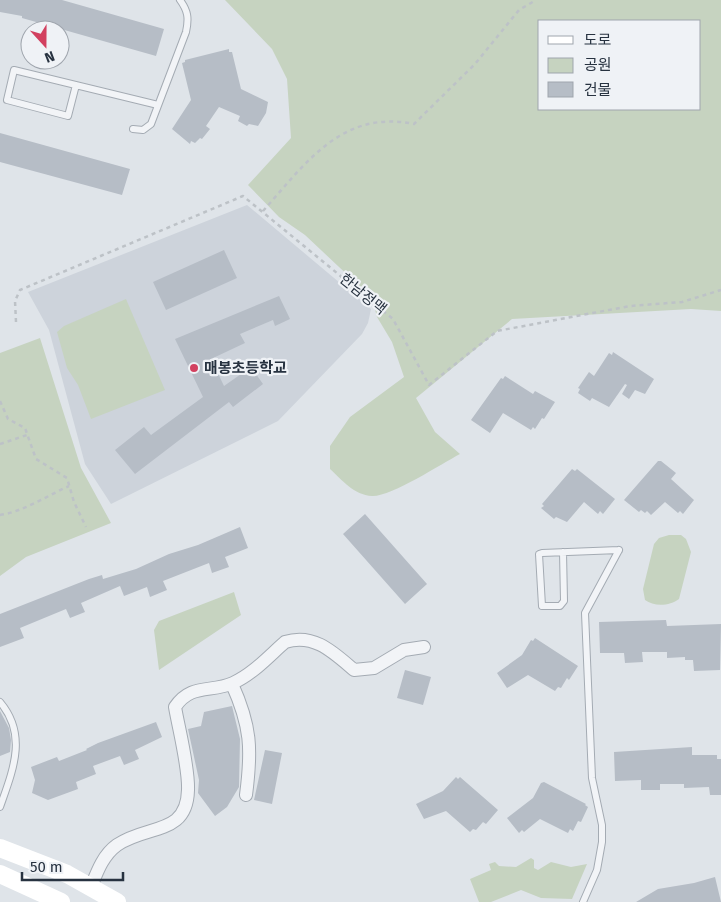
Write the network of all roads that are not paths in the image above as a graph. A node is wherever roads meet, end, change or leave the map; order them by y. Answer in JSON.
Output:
{"nodes":[{"id":1,"x":180,"y":0,"type":"edge"},
{"id":2,"x":76,"y":86,"type":"junction"},
{"id":3,"x":158,"y":104,"type":"junction"},
{"id":4,"x":133,"y":129,"type":"dead end"},
{"id":5,"x":563,"y":552,"type":"junction"},
{"id":6,"x":424,"y":647,"type":"dead end"},
{"id":7,"x":232,"y":684,"type":"junction"},
{"id":8,"x":0,"y":702,"type":"edge"},
{"id":9,"x":246,"y":795,"type":"dead end"},
{"id":10,"x":0,"y":807,"type":"edge"},
{"id":11,"x":0,"y":848,"type":"edge"},
{"id":12,"x":0,"y":874,"type":"edge"},
{"id":13,"x":91,"y":887,"type":"junction"},
{"id":14,"x":61,"y":902,"type":"edge"},
{"id":15,"x":117,"y":902,"type":"edge"},
{"id":16,"x":583,"y":902,"type":"edge"}],
"edges":[{"from":1,"to":3,"type":"lane"},
{"from":2,"to":2,"type":"lane"},
{"from":2,"to":3,"type":"lane"},
{"from":3,"to":4,"type":"lane"},
{"from":5,"to":5,"type":"lane"},
{"from":5,"to":16,"type":"lane"},
{"from":6,"to":7,"type":"street"},
{"from":7,"to":9,"type":"street"},
{"from":7,"to":13,"type":"street"},
{"from":8,"to":10,"type":"lane"},
{"from":11,"to":13,"type":"street"},
{"from":12,"to":14,"type":"street"},
{"from":13,"to":15,"type":"street"}]}
